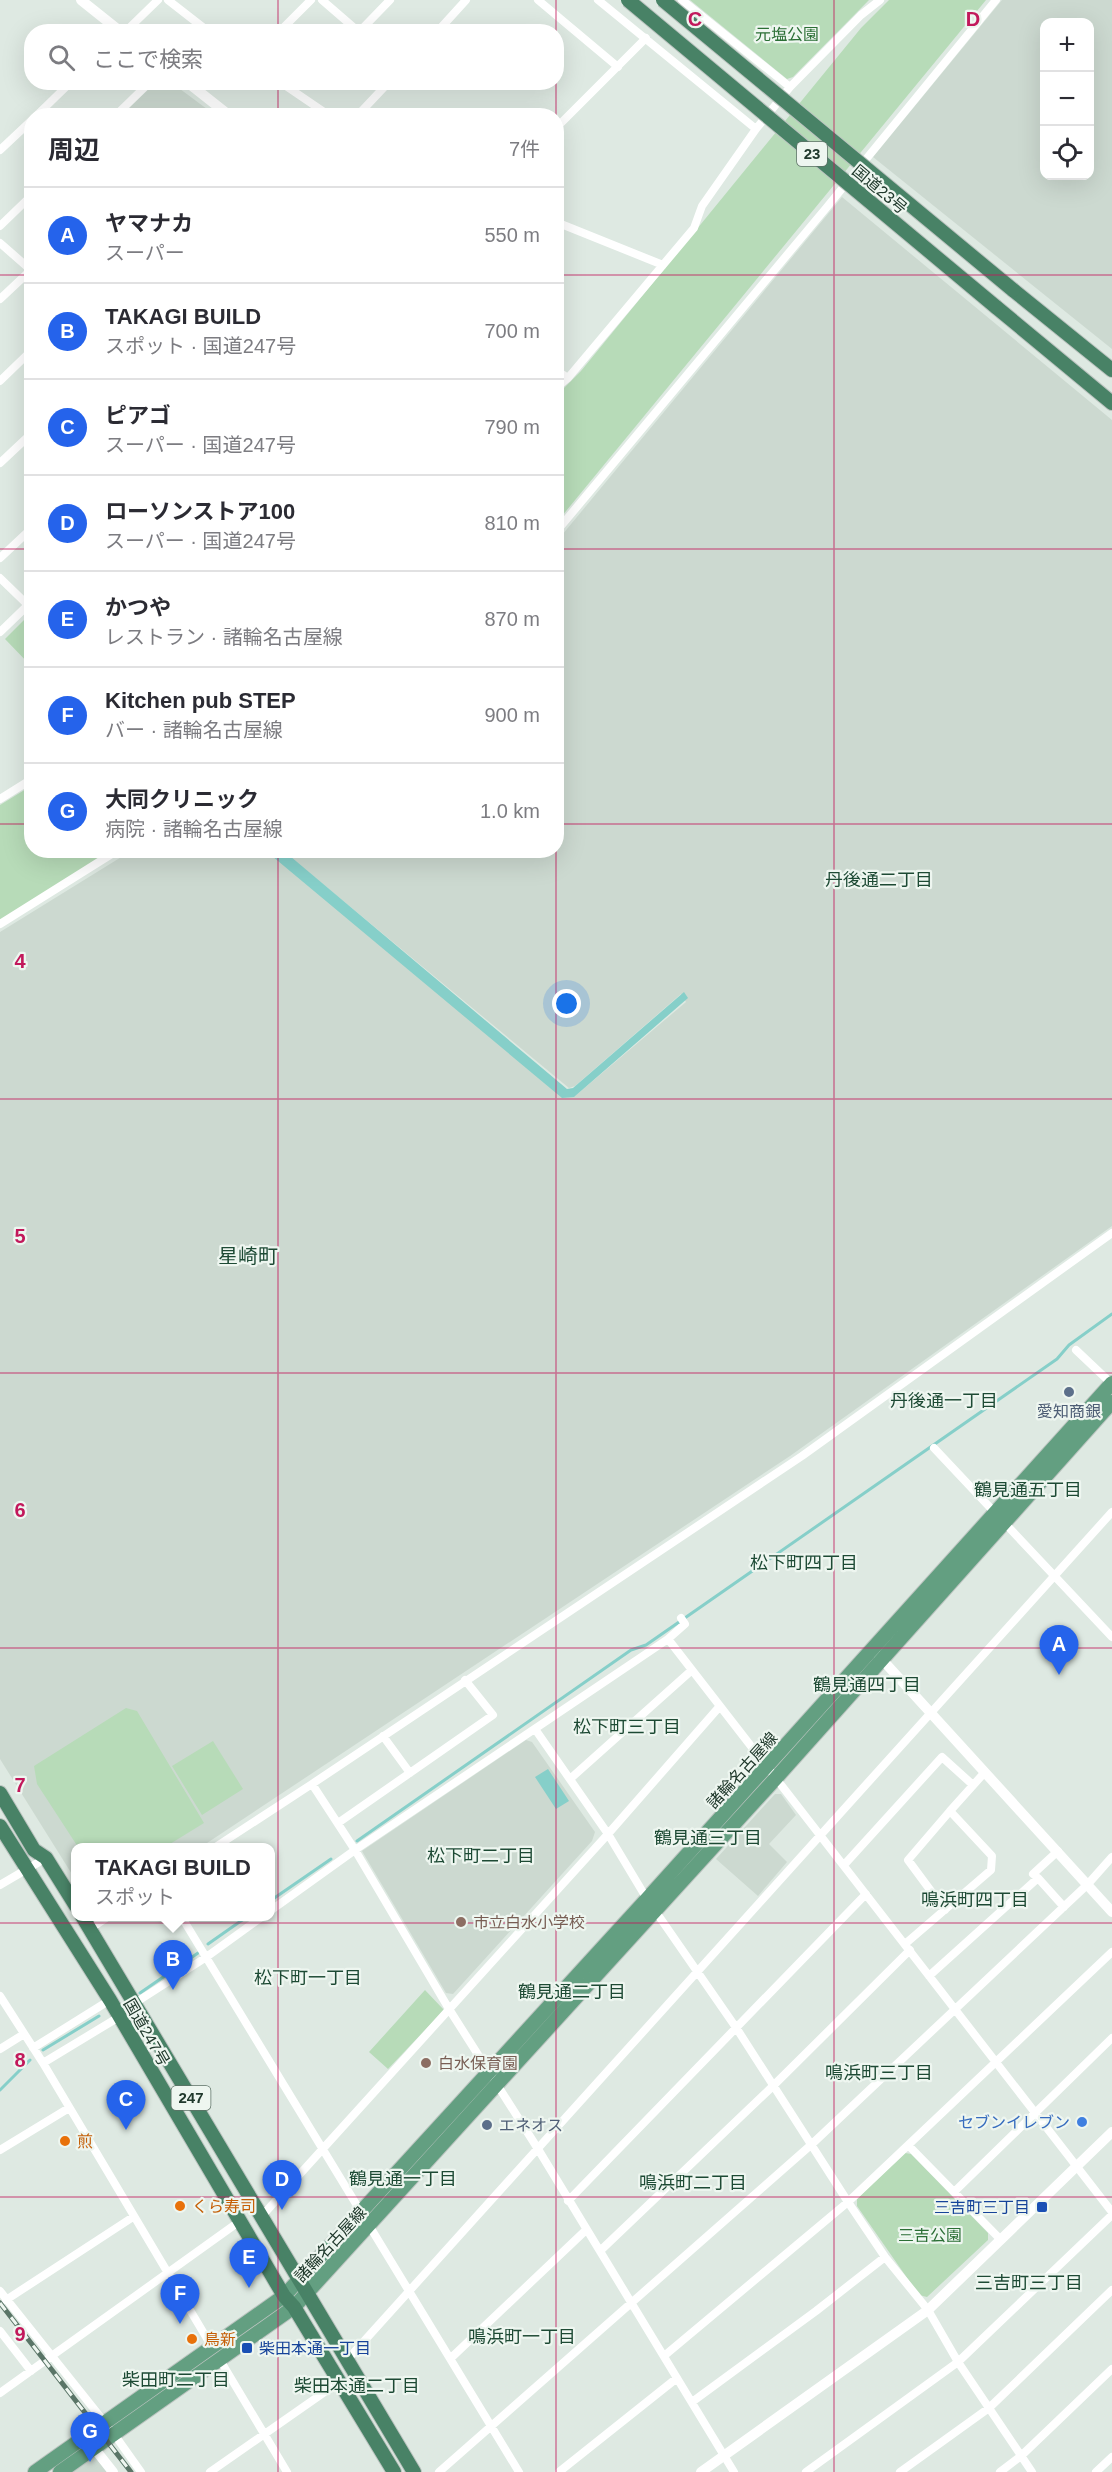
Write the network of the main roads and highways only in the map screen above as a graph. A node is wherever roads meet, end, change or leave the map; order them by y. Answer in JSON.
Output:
{"nodes":[{"id":1,"x":628,"y":0,"type":"edge"},
{"id":2,"x":663,"y":0,"type":"edge"},
{"id":3,"x":1112,"y":370,"type":"edge"},
{"id":4,"x":1112,"y":403,"type":"edge"},
{"id":5,"x":1112,"y":1384,"type":"edge"},
{"id":6,"x":1112,"y":1402,"type":"edge"},
{"id":7,"x":1000,"y":1517,"type":"junction"},
{"id":8,"x":877,"y":1654,"type":"junction"},
{"id":9,"x":0,"y":1792,"type":"edge"},
{"id":10,"x":0,"y":1826,"type":"edge"},
{"id":11,"x":71,"y":1899,"type":"edge"},
{"id":12,"x":652,"y":1905,"type":"junction"},
{"id":13,"x":85,"y":1921,"type":"edge"},
{"id":14,"x":298,"y":2280,"type":"junction"},
{"id":15,"x":306,"y":2294,"type":"junction"},
{"id":16,"x":284,"y":2296,"type":"junction"},
{"id":17,"x":294,"y":2307,"type":"junction"},
{"id":18,"x":109,"y":2429,"type":"junction"},
{"id":19,"x":35,"y":2472,"type":"edge"},
{"id":20,"x":60,"y":2472,"type":"edge"},
{"id":21,"x":394,"y":2472,"type":"edge"},
{"id":22,"x":414,"y":2472,"type":"edge"}],
"edges":[{"from":1,"to":4,"type":"highway","name":"国道23号","number":"23","bridge":true},
{"from":2,"to":3,"type":"highway","name":"国道23号","number":"23","bridge":true},
{"from":5,"to":7,"type":"main road","name":"諸輪名古屋線"},
{"from":6,"to":7,"type":"main road","name":"諸輪名古屋線"},
{"from":7,"to":8,"type":"main road","name":"諸輪名古屋線"},
{"from":8,"to":12,"type":"main road","name":"諸輪名古屋線"},
{"from":8,"to":12,"type":"main road","name":"諸輪名古屋線"},
{"from":9,"to":11,"type":"highway"},
{"from":10,"to":16,"type":"highway","name":"国道247号","number":"247"},
{"from":12,"to":14,"type":"main road","name":"諸輪名古屋線"},
{"from":12,"to":15,"type":"main road","name":"諸輪名古屋線"},
{"from":13,"to":14,"type":"highway","name":"国道247号","number":"247"},
{"from":14,"to":15,"type":"highway","name":"国道247号","number":"247"},
{"from":14,"to":16,"type":"main road","name":"諸輪名古屋線"},
{"from":15,"to":17,"type":"main road","name":"諸輪名古屋線"},
{"from":15,"to":22,"type":"highway","name":"国道247号","number":"247"},
{"from":16,"to":17,"type":"highway","name":"国道247号","number":"247"},
{"from":16,"to":18,"type":"main road","name":"諸輪名古屋線"},
{"from":17,"to":18,"type":"main road","name":"諸輪名古屋線"},
{"from":17,"to":21,"type":"highway","name":"国道247号","number":"247"},
{"from":18,"to":19,"type":"main road","name":"諸輪名古屋線"},
{"from":18,"to":20,"type":"main road","name":"諸輪名古屋線"}]}
